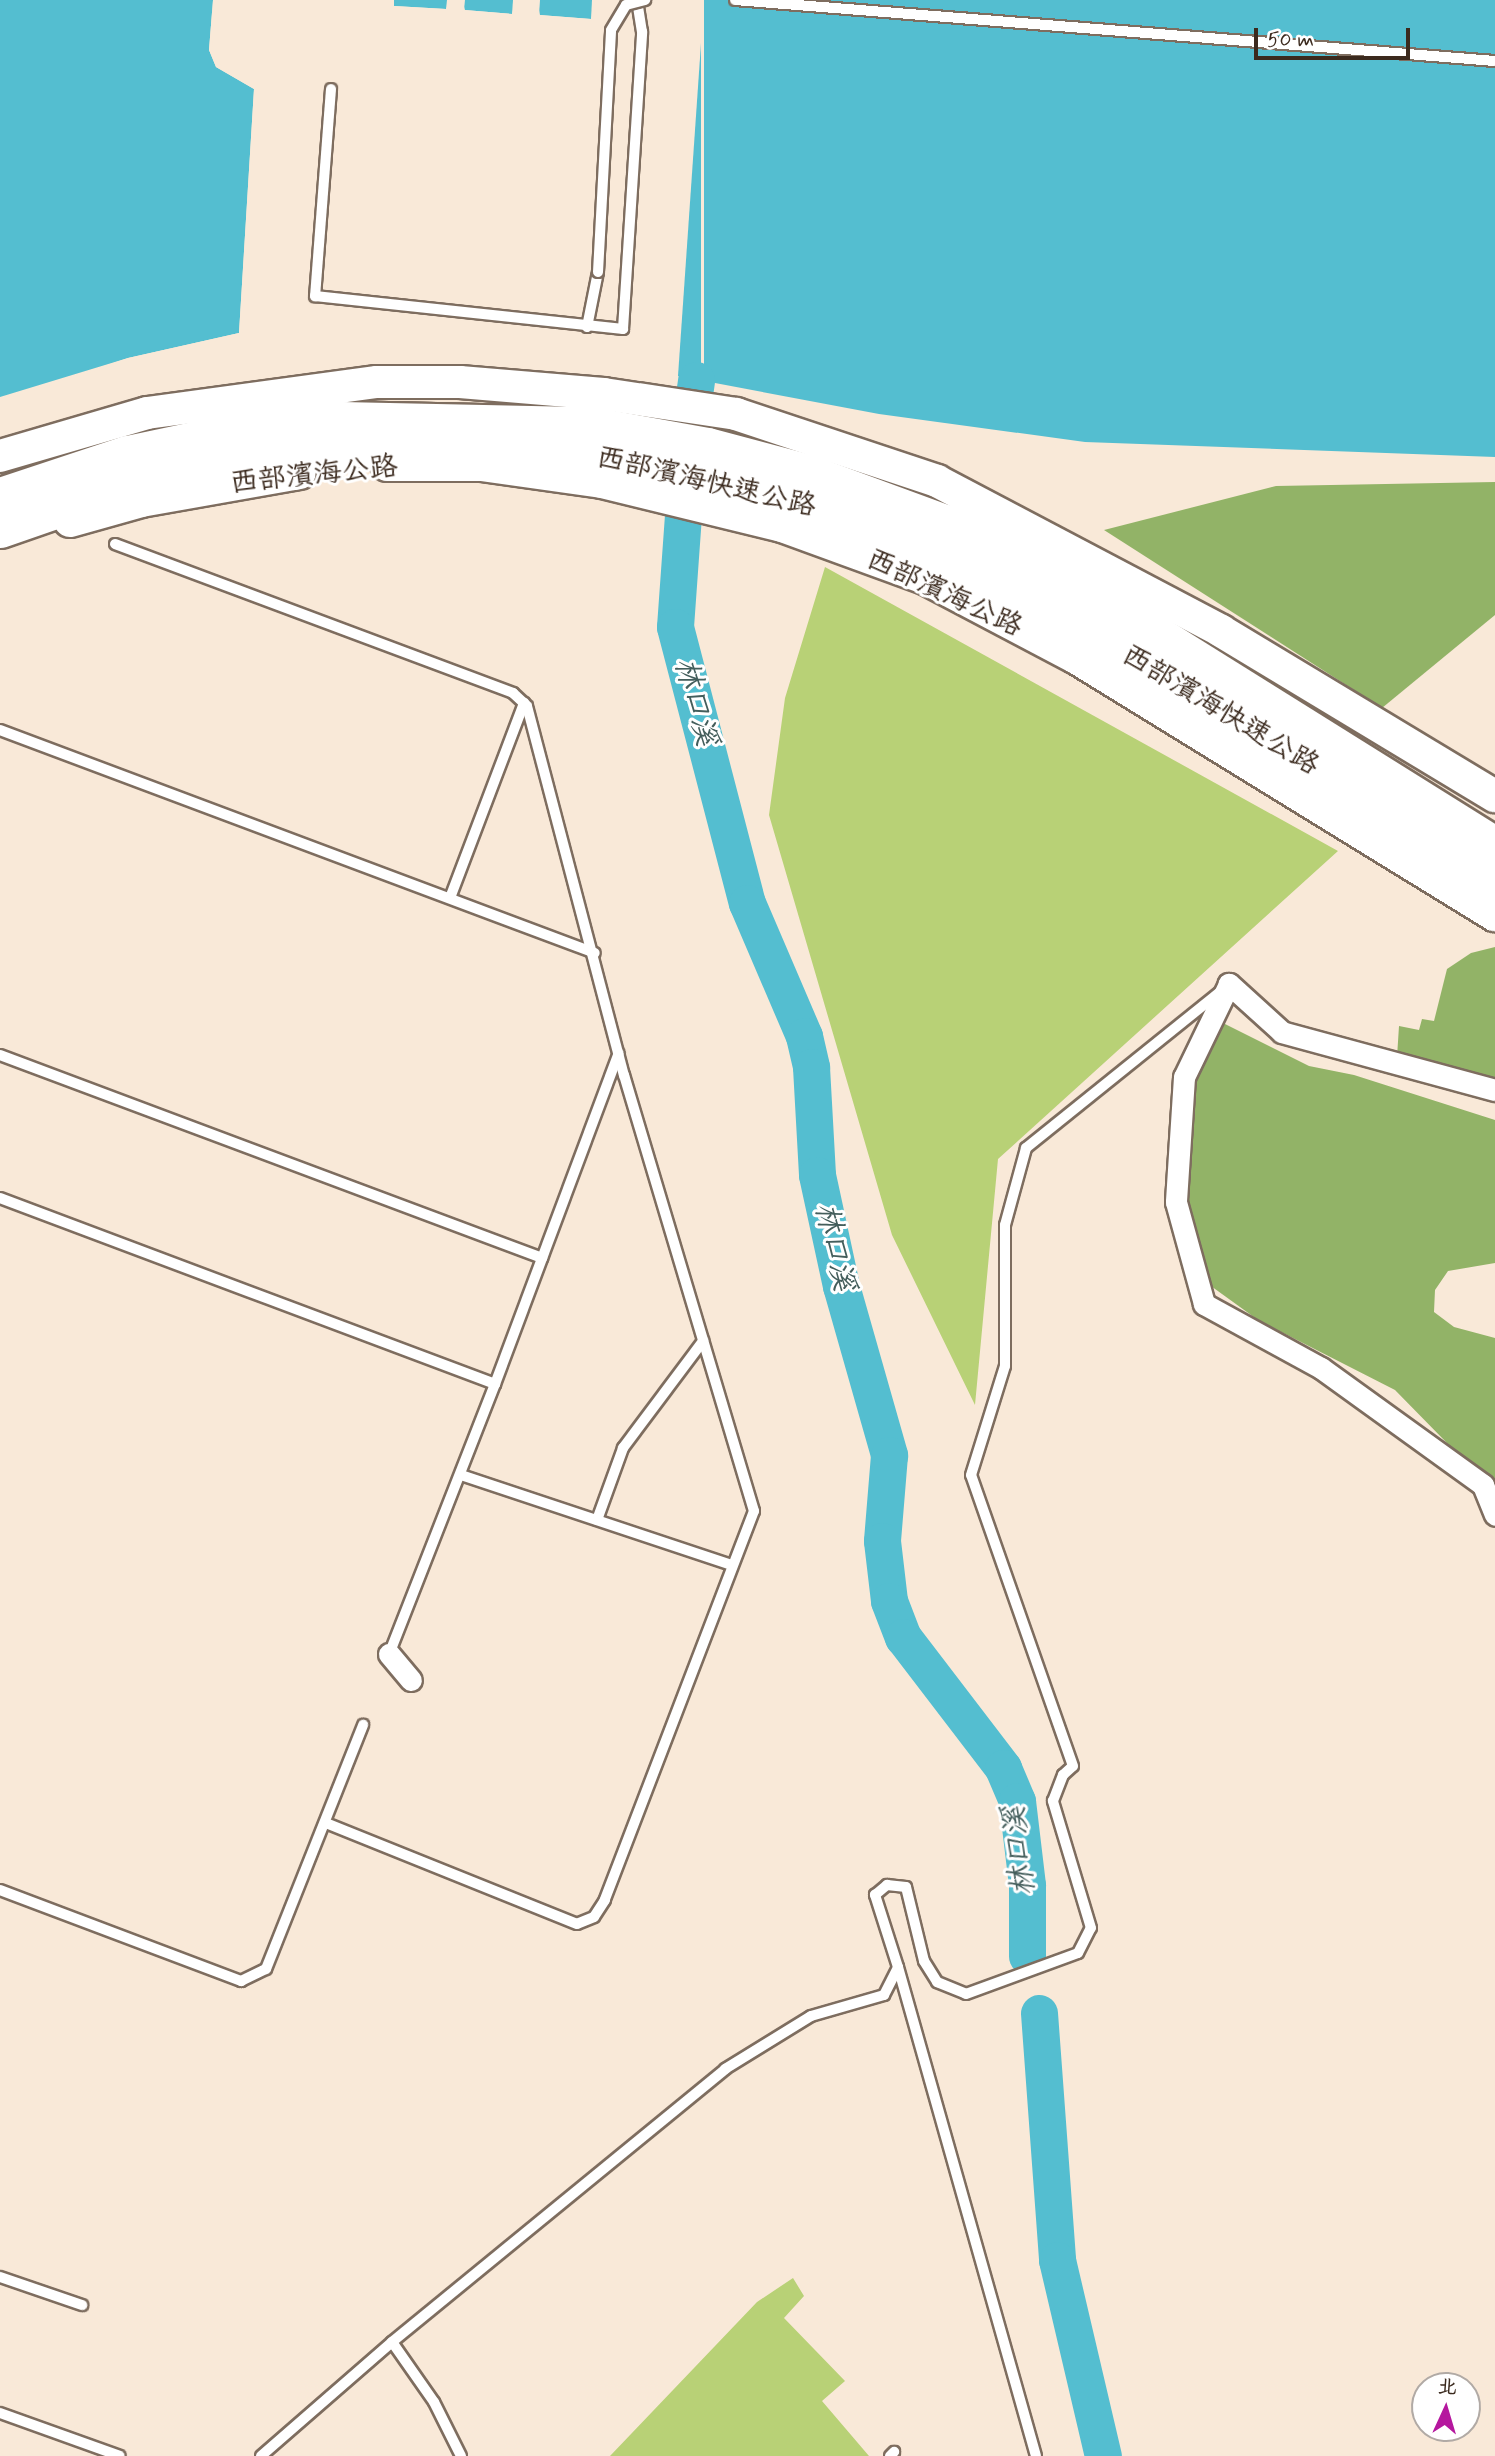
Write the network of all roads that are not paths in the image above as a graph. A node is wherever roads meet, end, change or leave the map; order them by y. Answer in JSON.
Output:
{"nodes":[{"id":1,"x":637,"y":0,"type":"edge"},
{"id":2,"x":645,"y":0,"type":"edge"},
{"id":3,"x":735,"y":0,"type":"edge"},
{"id":4,"x":1495,"y":61,"type":"edge"},
{"id":5,"x":331,"y":89,"type":"dead end"},
{"id":6,"x":587,"y":327,"type":"junction"},
{"id":7,"x":0,"y":456,"type":"edge"},
{"id":8,"x":0,"y":496,"type":"edge"},
{"id":9,"x":0,"y":529,"type":"edge"},
{"id":10,"x":115,"y":544,"type":"dead end"},
{"id":11,"x":0,"y":546,"type":"edge"},
{"id":12,"x":1096,"y":616,"type":"junction"},
{"id":13,"x":524,"y":703,"type":"junction"},
{"id":14,"x":0,"y":730,"type":"edge"},
{"id":15,"x":1495,"y":796,"type":"edge"},
{"id":16,"x":1495,"y":845,"type":"edge"},
{"id":17,"x":1495,"y":877,"type":"edge"},
{"id":18,"x":450,"y":898,"type":"junction"},
{"id":19,"x":1495,"y":915,"type":"edge"},
{"id":20,"x":595,"y":953,"type":"junction"},
{"id":21,"x":1229,"y":984,"type":"junction"},
{"id":22,"x":619,"y":1054,"type":"junction"},
{"id":23,"x":0,"y":1055,"type":"edge"},
{"id":24,"x":1495,"y":1090,"type":"edge"},
{"id":25,"x":0,"y":1198,"type":"edge"},
{"id":26,"x":542,"y":1258,"type":"junction"},
{"id":27,"x":703,"y":1340,"type":"junction"},
{"id":28,"x":495,"y":1384,"type":"junction"},
{"id":29,"x":461,"y":1475,"type":"junction"},
{"id":30,"x":1495,"y":1515,"type":"edge"},
{"id":31,"x":597,"y":1520,"type":"junction"},
{"id":32,"x":732,"y":1565,"type":"junction"},
{"id":33,"x":389,"y":1654,"type":"joint"},
{"id":34,"x":411,"y":1680,"type":"dead end"},
{"id":35,"x":363,"y":1725,"type":"dead end"},
{"id":36,"x":326,"y":1823,"type":"junction"},
{"id":37,"x":0,"y":1890,"type":"edge"},
{"id":38,"x":898,"y":1967,"type":"junction"},
{"id":39,"x":0,"y":2277,"type":"edge"},
{"id":40,"x":82,"y":2305,"type":"dead end"},
{"id":41,"x":391,"y":2342,"type":"junction"},
{"id":42,"x":0,"y":2413,"type":"edge"},
{"id":43,"x":120,"y":2456,"type":"edge"},
{"id":44,"x":261,"y":2456,"type":"edge"},
{"id":45,"x":461,"y":2456,"type":"edge"},
{"id":46,"x":1036,"y":2456,"type":"edge"}],
"edges":[{"from":1,"to":6,"type":"lane"},
{"from":2,"to":6,"type":"lane","bridge":true},
{"from":3,"to":4,"type":"lane"},
{"from":5,"to":6,"type":"lane"},
{"from":7,"to":15,"type":"main road"},
{"from":8,"to":12,"type":"highway","name":"西部濱海快速公路"},
{"from":9,"to":12,"type":"highway","name":"西部濱海快速公路"},
{"from":10,"to":13,"type":"lane"},
{"from":11,"to":19,"type":"main road","name":"西部濱海公路"},
{"from":12,"to":16,"type":"highway","name":"西部濱海快速公路"},
{"from":12,"to":17,"type":"highway","name":"西部濱海快速公路"},
{"from":13,"to":18,"type":"lane"},
{"from":13,"to":20,"type":"lane"},
{"from":14,"to":18,"type":"lane"},
{"from":18,"to":20,"type":"lane"},
{"from":20,"to":22,"type":"lane"},
{"from":21,"to":24,"type":"street"},
{"from":21,"to":30,"type":"street"},
{"from":21,"to":38,"type":"lane"},
{"from":22,"to":26,"type":"lane"},
{"from":22,"to":27,"type":"lane"},
{"from":23,"to":26,"type":"lane"},
{"from":25,"to":28,"type":"lane"},
{"from":26,"to":28,"type":"lane"},
{"from":27,"to":31,"type":"lane"},
{"from":27,"to":32,"type":"lane"},
{"from":28,"to":29,"type":"lane"},
{"from":29,"to":31,"type":"lane"},
{"from":29,"to":33,"type":"lane"},
{"from":31,"to":32,"type":"lane"},
{"from":32,"to":36,"type":"lane"},
{"from":33,"to":34,"type":"street"},
{"from":35,"to":36,"type":"lane"},
{"from":36,"to":37,"type":"lane"},
{"from":38,"to":41,"type":"lane"},
{"from":38,"to":46,"type":"lane"},
{"from":39,"to":40,"type":"lane"},
{"from":41,"to":44,"type":"lane"},
{"from":41,"to":45,"type":"lane"},
{"from":42,"to":43,"type":"lane"}]}
